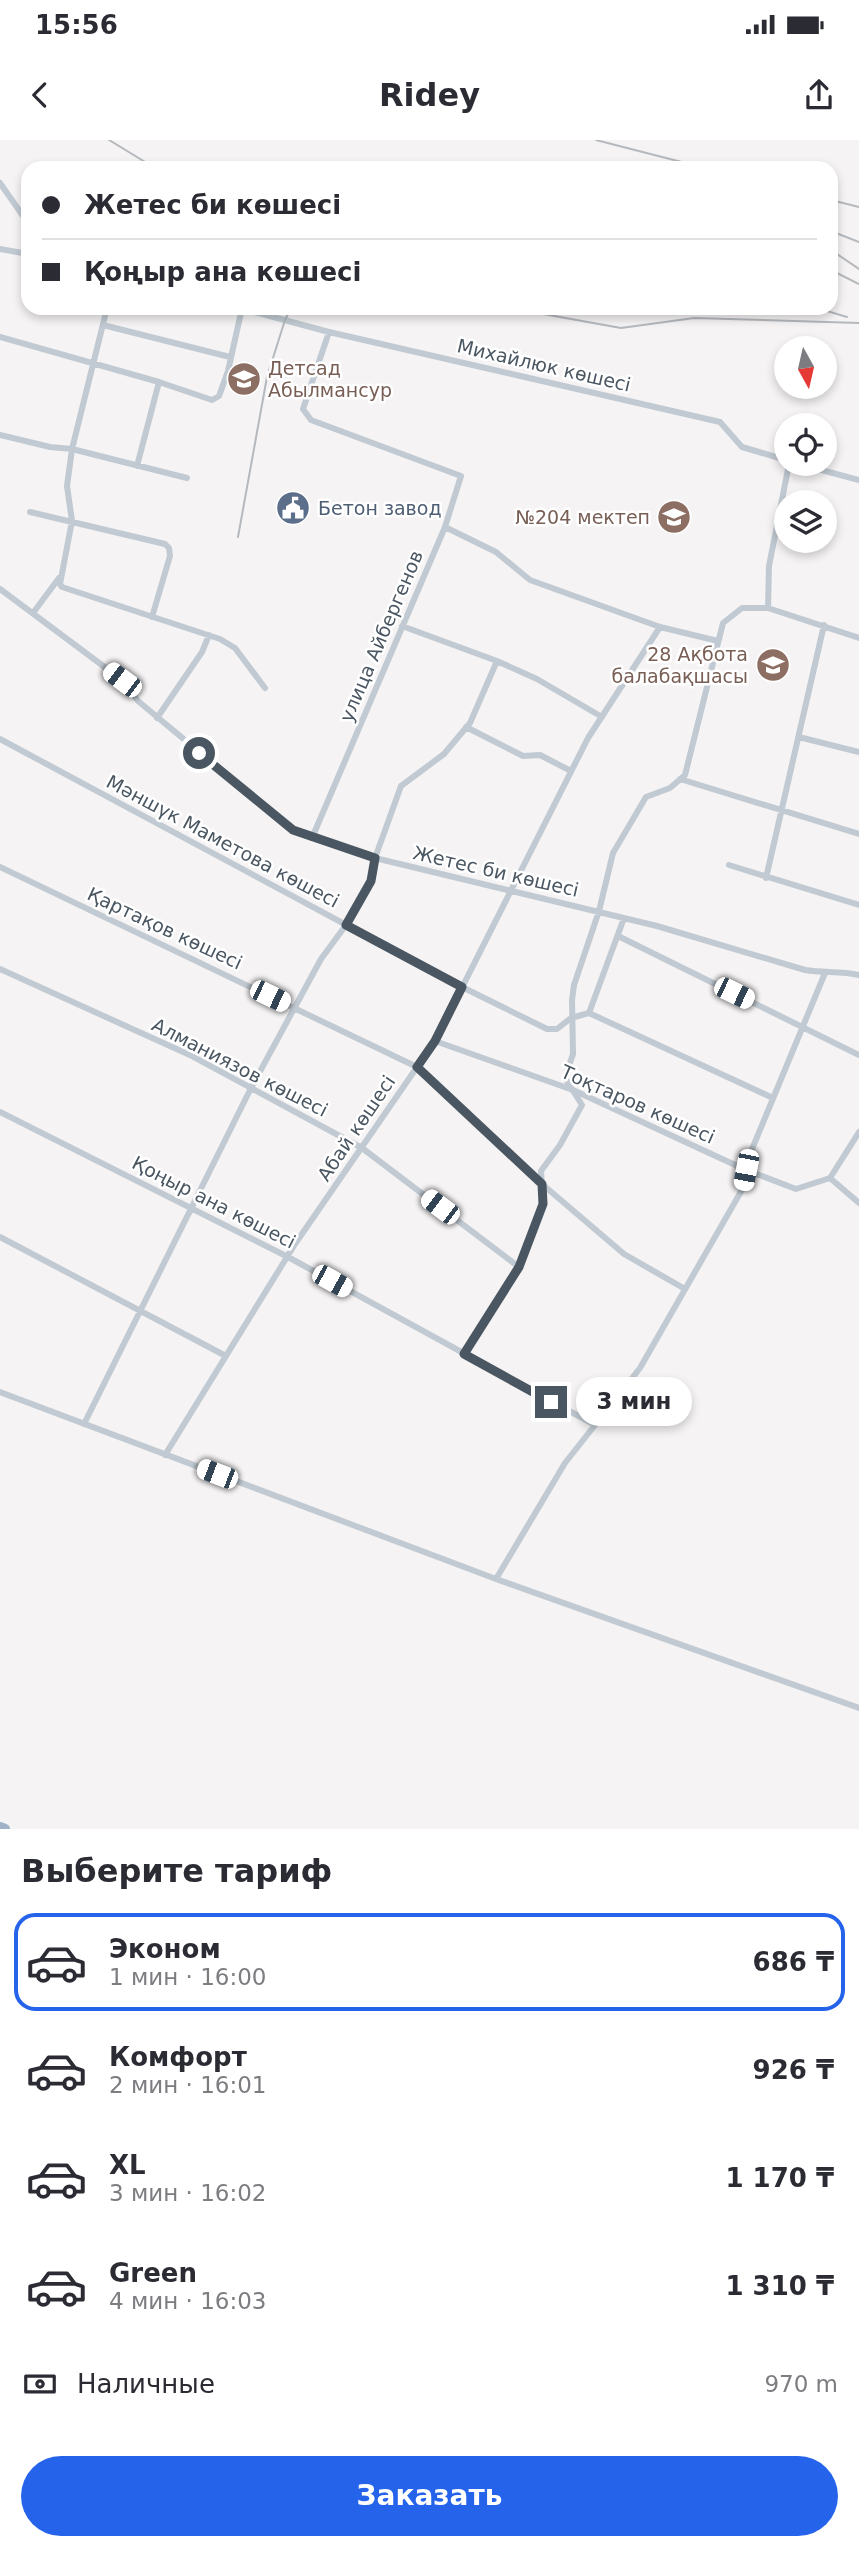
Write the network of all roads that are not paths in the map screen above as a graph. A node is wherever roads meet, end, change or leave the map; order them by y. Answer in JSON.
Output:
{"nodes":[{"id":1,"x":0,"y":183,"type":"edge"},
{"id":2,"x":21,"y":213,"type":"edge"},
{"id":3,"x":0,"y":249,"type":"edge"},
{"id":4,"x":21,"y":253,"type":"edge"},
{"id":5,"x":105,"y":315,"type":"edge"},
{"id":6,"x":239,"y":315,"type":"edge"},
{"id":7,"x":267,"y":315,"type":"edge"},
{"id":8,"x":103,"y":325,"type":"junction"},
{"id":9,"x":329,"y":332,"type":"junction"},
{"id":10,"x":0,"y":337,"type":"edge"},
{"id":11,"x":230,"y":357,"type":"junction"},
{"id":12,"x":94,"y":364,"type":"junction"},
{"id":13,"x":159,"y":382,"type":"junction"},
{"id":14,"x":0,"y":435,"type":"edge"},
{"id":15,"x":72,"y":449,"type":"junction"},
{"id":16,"x":774,"y":457,"type":"edge"},
{"id":17,"x":137,"y":466,"type":"junction"},
{"id":18,"x":837,"y":474,"type":"edge"},
{"id":19,"x":785,"y":476,"type":"edge"},
{"id":20,"x":187,"y":478,"type":"dead end"},
{"id":21,"x":859,"y":480,"type":"edge"},
{"id":22,"x":30,"y":512,"type":"dead end"},
{"id":23,"x":72,"y":521,"type":"junction"},
{"id":24,"x":445,"y":527,"type":"junction"},
{"id":25,"x":59,"y":578,"type":"junction"},
{"id":26,"x":0,"y":589,"type":"edge"},
{"id":27,"x":768,"y":608,"type":"junction"},
{"id":28,"x":33,"y":614,"type":"junction"},
{"id":29,"x":152,"y":617,"type":"junction"},
{"id":30,"x":824,"y":625,"type":"junction"},
{"id":31,"x":402,"y":626,"type":"junction"},
{"id":32,"x":660,"y":627,"type":"junction"},
{"id":33,"x":209,"y":635,"type":"junction"},
{"id":34,"x":859,"y":638,"type":"edge"},
{"id":35,"x":718,"y":641,"type":"junction"},
{"id":36,"x":497,"y":661,"type":"junction"},
{"id":37,"x":265,"y":688,"type":"dead end"},
{"id":38,"x":601,"y":717,"type":"junction"},
{"id":39,"x":157,"y":718,"type":"junction"},
{"id":40,"x":466,"y":727,"type":"junction"},
{"id":41,"x":799,"y":737,"type":"junction"},
{"id":42,"x":0,"y":740,"type":"edge"},
{"id":43,"x":859,"y":752,"type":"edge"},
{"id":44,"x":571,"y":771,"type":"junction"},
{"id":45,"x":680,"y":779,"type":"junction"},
{"id":46,"x":782,"y":811,"type":"junction"},
{"id":47,"x":859,"y":834,"type":"edge"},
{"id":48,"x":312,"y":838,"type":"junction"},
{"id":49,"x":375,"y":858,"type":"junction"},
{"id":50,"x":729,"y":866,"type":"dead end"},
{"id":51,"x":0,"y":867,"type":"edge"},
{"id":52,"x":766,"y":878,"type":"junction"},
{"id":53,"x":511,"y":890,"type":"junction"},
{"id":54,"x":859,"y":905,"type":"edge"},
{"id":55,"x":599,"y":911,"type":"junction"},
{"id":56,"x":624,"y":918,"type":"junction"},
{"id":57,"x":346,"y":925,"type":"junction"},
{"id":58,"x":618,"y":936,"type":"junction"},
{"id":59,"x":0,"y":969,"type":"edge"},
{"id":60,"x":825,"y":973,"type":"junction"},
{"id":61,"x":859,"y":975,"type":"edge"},
{"id":62,"x":462,"y":987,"type":"junction"},
{"id":63,"x":295,"y":1008,"type":"junction"},
{"id":64,"x":589,"y":1013,"type":"junction"},
{"id":65,"x":571,"y":1018,"type":"junction"},
{"id":66,"x":803,"y":1027,"type":"junction"},
{"id":67,"x":435,"y":1041,"type":"junction"},
{"id":68,"x":859,"y":1055,"type":"edge"},
{"id":69,"x":417,"y":1067,"type":"junction"},
{"id":70,"x":251,"y":1088,"type":"junction"},
{"id":71,"x":573,"y":1090,"type":"junction"},
{"id":72,"x":773,"y":1098,"type":"junction"},
{"id":73,"x":0,"y":1112,"type":"edge"},
{"id":74,"x":859,"y":1132,"type":"edge"},
{"id":75,"x":362,"y":1148,"type":"junction"},
{"id":76,"x":746,"y":1170,"type":"junction"},
{"id":77,"x":830,"y":1178,"type":"junction"},
{"id":78,"x":542,"y":1184,"type":"junction"},
{"id":79,"x":859,"y":1203,"type":"edge"},
{"id":80,"x":190,"y":1207,"type":"junction"},
{"id":81,"x":0,"y":1237,"type":"edge"},
{"id":82,"x":288,"y":1257,"type":"junction"},
{"id":83,"x":519,"y":1267,"type":"junction"},
{"id":84,"x":685,"y":1289,"type":"junction"},
{"id":85,"x":140,"y":1310,"type":"junction"},
{"id":86,"x":464,"y":1354,"type":"junction"},
{"id":87,"x":226,"y":1356,"type":"junction"},
{"id":88,"x":0,"y":1392,"type":"edge"},
{"id":89,"x":84,"y":1424,"type":"junction"},
{"id":90,"x":595,"y":1425,"type":"junction"},
{"id":91,"x":164,"y":1455,"type":"junction"},
{"id":92,"x":496,"y":1579,"type":"junction"},
{"id":93,"x":859,"y":1708,"type":"edge"},
{"id":94,"x":0,"y":1827,"type":"edge"},
{"id":95,"x":5,"y":1829,"type":"edge"}],
"edges":[{"from":1,"to":2,"type":"street"},
{"from":3,"to":4,"type":"street"},
{"from":5,"to":8,"type":"street"},
{"from":6,"to":11,"type":"street"},
{"from":7,"to":9,"type":"street","name":"Михайлюк көшесі"},
{"from":8,"to":11,"type":"street"},
{"from":8,"to":12,"type":"street"},
{"from":9,"to":16,"type":"street","name":"Михайлюк көшесі"},
{"from":9,"to":24,"type":"street","name":"улица Айбергенов"},
{"from":10,"to":12,"type":"street"},
{"from":11,"to":13,"type":"street"},
{"from":12,"to":13,"type":"street"},
{"from":12,"to":15,"type":"street"},
{"from":13,"to":17,"type":"street"},
{"from":14,"to":15,"type":"street"},
{"from":15,"to":17,"type":"street"},
{"from":15,"to":23,"type":"street"},
{"from":17,"to":20,"type":"street"},
{"from":18,"to":21,"type":"street"},
{"from":19,"to":27,"type":"street"},
{"from":22,"to":23,"type":"street"},
{"from":23,"to":25,"type":"street"},
{"from":23,"to":29,"type":"street"},
{"from":24,"to":31,"type":"street","name":"улица Айбергенов"},
{"from":24,"to":32,"type":"street"},
{"from":25,"to":28,"type":"street"},
{"from":25,"to":29,"type":"street"},
{"from":26,"to":28,"type":"street","name":"Жетес би көшесі"},
{"from":27,"to":30,"type":"street"},
{"from":27,"to":35,"type":"street"},
{"from":28,"to":39,"type":"street","name":"Жетес би көшесі"},
{"from":29,"to":33,"type":"street"},
{"from":30,"to":34,"type":"street"},
{"from":30,"to":41,"type":"street"},
{"from":31,"to":36,"type":"street"},
{"from":31,"to":48,"type":"street","name":"улица Айбергенов"},
{"from":32,"to":35,"type":"street"},
{"from":32,"to":38,"type":"street","name":"Абай көшесі"},
{"from":33,"to":37,"type":"street"},
{"from":33,"to":39,"type":"street"},
{"from":35,"to":45,"type":"street"},
{"from":36,"to":38,"type":"street"},
{"from":36,"to":40,"type":"street"},
{"from":38,"to":44,"type":"street","name":"Абай көшесі"},
{"from":39,"to":48,"type":"street","name":"Жетес би көшесі"},
{"from":40,"to":44,"type":"street"},
{"from":40,"to":49,"type":"street"},
{"from":41,"to":43,"type":"street"},
{"from":41,"to":46,"type":"street"},
{"from":42,"to":57,"type":"street","name":"Мәншүк Маметова көшесі"},
{"from":44,"to":53,"type":"street","name":"Абай көшесі"},
{"from":45,"to":46,"type":"street"},
{"from":45,"to":55,"type":"street"},
{"from":46,"to":47,"type":"street"},
{"from":46,"to":52,"type":"street"},
{"from":48,"to":49,"type":"street","name":"Жетес би көшесі"},
{"from":49,"to":53,"type":"street","name":"Жетес би көшесі"},
{"from":49,"to":57,"type":"street"},
{"from":50,"to":52,"type":"street"},
{"from":51,"to":63,"type":"street","name":"Қартақов көшесі"},
{"from":52,"to":54,"type":"street"},
{"from":53,"to":55,"type":"street","name":"Жетес би көшесі"},
{"from":53,"to":62,"type":"street","name":"Абай көшесі"},
{"from":55,"to":56,"type":"street","name":"Жетес би көшесі"},
{"from":55,"to":65,"type":"street"},
{"from":56,"to":58,"type":"street"},
{"from":56,"to":60,"type":"street","name":"Жетес би көшесі"},
{"from":57,"to":62,"type":"street","name":"Мәншүк Маметова көшесі"},
{"from":57,"to":63,"type":"street"},
{"from":58,"to":64,"type":"street"},
{"from":58,"to":66,"type":"street"},
{"from":59,"to":70,"type":"street","name":"Алманиязов көшесі"},
{"from":60,"to":61,"type":"street","name":"Жетес би көшесі"},
{"from":60,"to":66,"type":"street"},
{"from":62,"to":65,"type":"street","name":"Мәншүк Маметова көшесі"},
{"from":62,"to":67,"type":"street","name":"Абай көшесі"},
{"from":63,"to":69,"type":"street","name":"Қартақов көшесі"},
{"from":63,"to":70,"type":"street"},
{"from":64,"to":65,"type":"street","name":"Мәншүк Маметова көшесі"},
{"from":64,"to":72,"type":"street"},
{"from":65,"to":71,"type":"street"},
{"from":66,"to":68,"type":"street"},
{"from":66,"to":72,"type":"street"},
{"from":67,"to":69,"type":"street","name":"Абай көшесі"},
{"from":67,"to":71,"type":"street","name":"Тоқтаров көшесі"},
{"from":69,"to":75,"type":"street","name":"Абай көшесі"},
{"from":69,"to":78,"type":"street","name":"Қартақов көшесі"},
{"from":70,"to":75,"type":"street","name":"Алманиязов көшесі"},
{"from":70,"to":80,"type":"street"},
{"from":71,"to":76,"type":"street","name":"Тоқтаров көшесі"},
{"from":71,"to":78,"type":"street"},
{"from":72,"to":76,"type":"street"},
{"from":73,"to":80,"type":"street","name":"Қоңыр ана көшесі"},
{"from":74,"to":77,"type":"street"},
{"from":75,"to":82,"type":"street","name":"Абай көшесі"},
{"from":75,"to":83,"type":"street","name":"Алманиязов көшесі"},
{"from":76,"to":77,"type":"street","name":"Тоқтаров көшесі"},
{"from":76,"to":84,"type":"street"},
{"from":77,"to":79,"type":"street"},
{"from":78,"to":83,"type":"street"},
{"from":78,"to":84,"type":"street","name":"Қартақов көшесі"},
{"from":80,"to":82,"type":"street","name":"Қоңыр ана көшесі"},
{"from":80,"to":85,"type":"street"},
{"from":81,"to":85,"type":"street"},
{"from":82,"to":86,"type":"street","name":"Қоңыр ана көшесі"},
{"from":82,"to":87,"type":"street","name":"Абай көшесі"},
{"from":83,"to":86,"type":"street"},
{"from":84,"to":90,"type":"street"},
{"from":85,"to":87,"type":"street"},
{"from":85,"to":89,"type":"street"},
{"from":86,"to":90,"type":"street","name":"Қоңыр ана көшесі"},
{"from":87,"to":91,"type":"street","name":"Абай көшесі"},
{"from":88,"to":89,"type":"street"},
{"from":89,"to":91,"type":"street"},
{"from":90,"to":92,"type":"street"},
{"from":91,"to":92,"type":"street"},
{"from":92,"to":93,"type":"street"},
{"from":94,"to":95,"type":"highway"}]}
